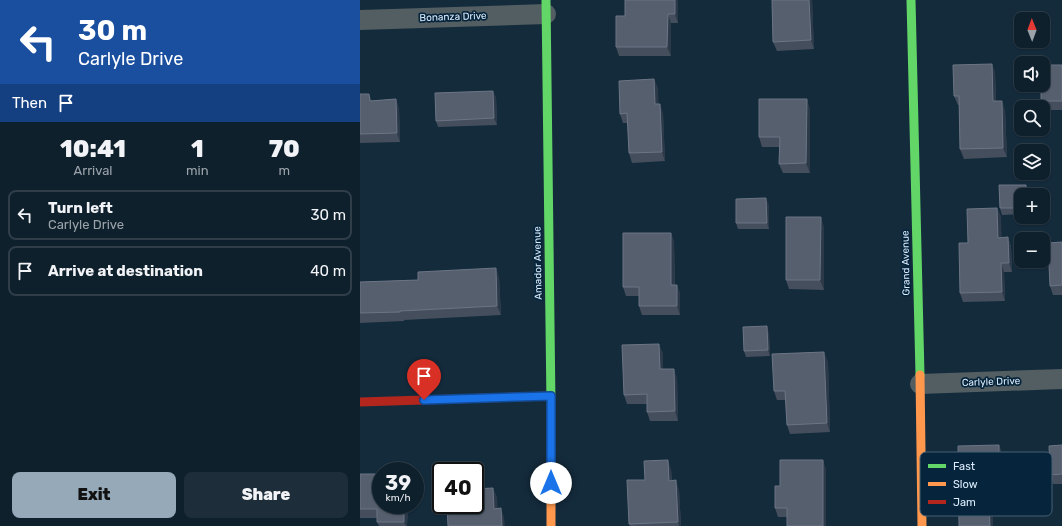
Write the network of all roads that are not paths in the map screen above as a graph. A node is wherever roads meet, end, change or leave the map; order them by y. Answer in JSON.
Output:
{"nodes":[{"id":1,"x":911,"y":0,"type":"edge"},
{"id":2,"x":917,"y":0,"type":"edge"},
{"id":3,"x":546,"y":7,"type":"edge"},
{"id":4,"x":360,"y":20,"type":"edge"},
{"id":5,"x":1062,"y":379,"type":"edge"},
{"id":6,"x":920,"y":384,"type":"junction"},
{"id":7,"x":551,"y":396,"type":"junction"},
{"id":8,"x":360,"y":402,"type":"edge"},
{"id":9,"x":921,"y":452,"type":"edge"},
{"id":10,"x":922,"y":516,"type":"edge"},
{"id":11,"x":551,"y":526,"type":"edge"},
{"id":12,"x":922,"y":526,"type":"edge"}],
"edges":[{"from":1,"to":2,"type":"street"},
{"from":1,"to":6,"type":"street","name":"Grand Avenue"},
{"from":3,"to":4,"type":"street","name":"Bonanza Drive"},
{"from":3,"to":7,"type":"street","name":"Amador Avenue"},
{"from":5,"to":6,"type":"street","name":"Carlyle Drive"},
{"from":6,"to":9,"type":"street","name":"Grand Avenue"},
{"from":7,"to":8,"type":"street"},
{"from":7,"to":11,"type":"street","name":"Amador Avenue"},
{"from":10,"to":12,"type":"street","name":"Grand Avenue"}]}
